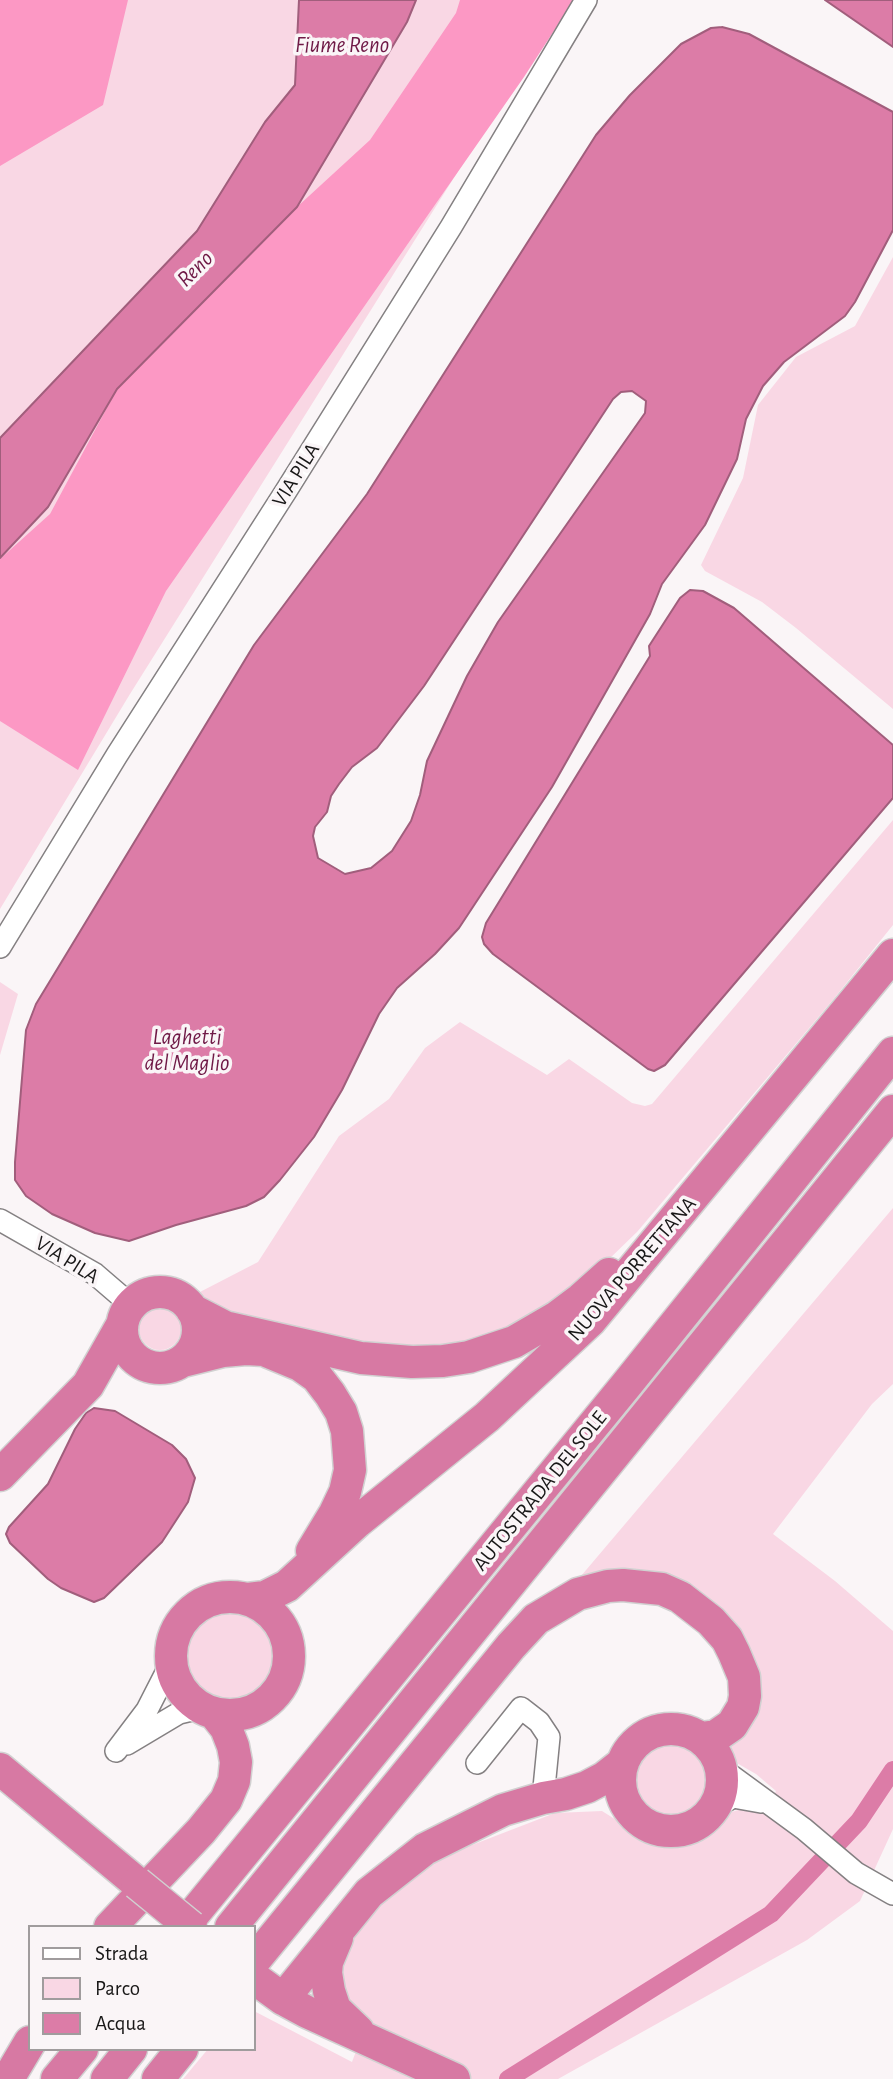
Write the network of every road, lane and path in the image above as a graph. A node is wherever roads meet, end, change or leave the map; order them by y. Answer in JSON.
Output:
{"nodes":[{"id":1,"x":586,"y":0,"type":"edge"},
{"id":2,"x":0,"y":947,"type":"edge"},
{"id":3,"x":893,"y":955,"type":"edge"},
{"id":4,"x":893,"y":1053,"type":"edge"},
{"id":5,"x":893,"y":1111,"type":"edge"},
{"id":6,"x":698,"y":1193,"type":"junction"},
{"id":7,"x":0,"y":1220,"type":"edge"},
{"id":8,"x":192,"y":1310,"type":"junction"},
{"id":9,"x":126,"y":1315,"type":"junction"},
{"id":10,"x":183,"y":1361,"type":"junction"},
{"id":11,"x":143,"y":1365,"type":"junction"},
{"id":12,"x":88,"y":1385,"type":"junction"},
{"id":13,"x":0,"y":1475,"type":"edge"},
{"id":14,"x":334,"y":1545,"type":"junction"},
{"id":15,"x":287,"y":1586,"type":"junction"},
{"id":16,"x":248,"y":1599,"type":"junction"},
{"id":17,"x":287,"y":1639,"type":"junction"},
{"id":18,"x":170,"y":1665,"type":"junction"},
{"id":19,"x":207,"y":1711,"type":"junction"},
{"id":20,"x":701,"y":1738,"type":"junction"},
{"id":21,"x":477,"y":1763,"type":"dead end"},
{"id":22,"x":623,"y":1763,"type":"junction"},
{"id":23,"x":0,"y":1769,"type":"edge"},
{"id":24,"x":722,"y":1769,"type":"junction"},
{"id":25,"x":555,"y":1796,"type":"junction"},
{"id":26,"x":766,"y":1803,"type":"junction"},
{"id":27,"x":716,"y":1807,"type":"junction"},
{"id":28,"x":628,"y":1808,"type":"junction"},
{"id":29,"x":893,"y":1894,"type":"edge"},
{"id":30,"x":112,"y":1925,"type":"edge"},
{"id":31,"x":185,"y":1925,"type":"edge"},
{"id":32,"x":189,"y":1925,"type":"edge"},
{"id":33,"x":233,"y":1925,"type":"edge"},
{"id":34,"x":343,"y":1925,"type":"junction"},
{"id":35,"x":264,"y":1982,"type":"edge"},
{"id":36,"x":370,"y":2040,"type":"junction"},
{"id":37,"x":28,"y":2045,"type":"edge"},
{"id":38,"x":80,"y":2051,"type":"edge"},
{"id":39,"x":129,"y":2051,"type":"edge"},
{"id":40,"x":180,"y":2051,"type":"edge"},
{"id":41,"x":452,"y":2078,"type":"edge"},
{"id":42,"x":8,"y":2079,"type":"edge"},
{"id":43,"x":58,"y":2079,"type":"edge"},
{"id":44,"x":107,"y":2079,"type":"edge"},
{"id":45,"x":158,"y":2079,"type":"edge"}],
"edges":[{"from":1,"to":2,"type":"street","name":"VIA PILA"},
{"from":3,"to":6,"type":"highway","name":"NUOVA PORRETTANA"},
{"from":4,"to":31,"type":"highway","name":"AUTOSTRADA DEL SOLE"},
{"from":5,"to":33,"type":"highway","name":"AUTOSTRADA DEL SOLE"},
{"from":6,"to":8,"type":"highway"},
{"from":6,"to":14,"type":"highway","name":"NUOVA PORRETTANA"},
{"from":7,"to":9,"type":"street","name":"VIA PILA"},
{"from":8,"to":9,"type":"highway"},
{"from":8,"to":10,"type":"highway"},
{"from":9,"to":11,"type":"highway"},
{"from":9,"to":12,"type":"highway"},
{"from":10,"to":11,"type":"highway"},
{"from":10,"to":15,"type":"highway"},
{"from":11,"to":12,"type":"highway"},
{"from":12,"to":13,"type":"highway"},
{"from":14,"to":15,"type":"highway"},
{"from":14,"to":17,"type":"highway"},
{"from":15,"to":16,"type":"highway"},
{"from":16,"to":17,"type":"highway"},
{"from":16,"to":18,"type":"highway"},
{"from":17,"to":19,"type":"highway"},
{"from":18,"to":19,"type":"highway"},
{"from":18,"to":19,"type":"street"},
{"from":19,"to":30,"type":"highway"},
{"from":20,"to":22,"type":"highway"},
{"from":20,"to":24,"type":"highway"},
{"from":20,"to":35,"type":"highway"},
{"from":21,"to":25,"type":"street"},
{"from":22,"to":25,"type":"highway"},
{"from":22,"to":28,"type":"highway"},
{"from":23,"to":32,"type":"highway","bridge":true},
{"from":24,"to":26,"type":"street"},
{"from":24,"to":27,"type":"highway"},
{"from":25,"to":28,"type":"highway"},
{"from":25,"to":34,"type":"highway"},
{"from":26,"to":27,"type":"street"},
{"from":26,"to":29,"type":"street"},
{"from":27,"to":28,"type":"highway"},
{"from":34,"to":35,"type":"highway"},
{"from":34,"to":36,"type":"highway"},
{"from":35,"to":36,"type":"highway"},
{"from":36,"to":41,"type":"highway"},
{"from":37,"to":42,"type":"highway"},
{"from":38,"to":43,"type":"highway"},
{"from":39,"to":44,"type":"highway"},
{"from":40,"to":45,"type":"highway"}]}
